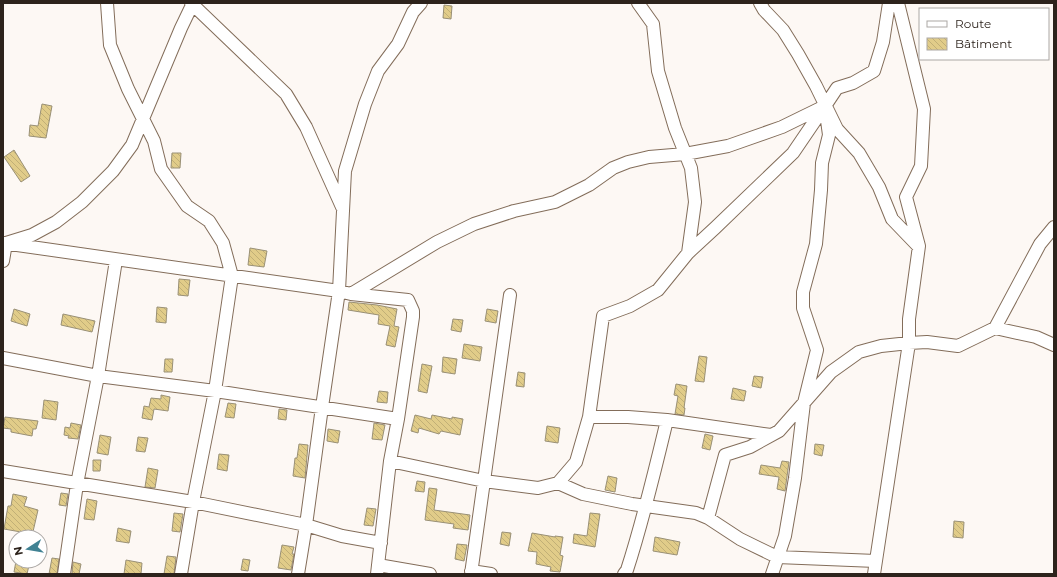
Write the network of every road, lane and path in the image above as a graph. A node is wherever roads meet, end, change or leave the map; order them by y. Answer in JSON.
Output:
{"nodes":[{"id":1,"x":106,"y":3,"type":"edge"},
{"id":2,"x":421,"y":3,"type":"edge"},
{"id":3,"x":638,"y":3,"type":"edge"},
{"id":4,"x":760,"y":3,"type":"edge"},
{"id":5,"x":889,"y":3,"type":"edge"},
{"id":6,"x":898,"y":3,"type":"edge"},
{"id":7,"x":192,"y":4,"type":"edge"},
{"id":8,"x":825,"y":106,"type":"junction"},
{"id":9,"x":143,"y":119,"type":"junction"},
{"id":10,"x":685,"y":154,"type":"junction"},
{"id":11,"x":343,"y":210,"type":"junction"},
{"id":12,"x":1054,"y":227,"type":"edge"},
{"id":13,"x":5,"y":243,"type":"edge"},
{"id":14,"x":919,"y":246,"type":"junction"},
{"id":15,"x":688,"y":253,"type":"junction"},
{"id":16,"x":116,"y":260,"type":"junction"},
{"id":17,"x":3,"y":261,"type":"edge"},
{"id":18,"x":232,"y":276,"type":"junction"},
{"id":19,"x":339,"y":291,"type":"junction"},
{"id":20,"x":351,"y":294,"type":"junction"},
{"id":21,"x":510,"y":295,"type":"dead end"},
{"id":22,"x":995,"y":328,"type":"junction"},
{"id":23,"x":909,"y":343,"type":"junction"},
{"id":24,"x":1054,"y":345,"type":"edge"},
{"id":25,"x":3,"y":358,"type":"edge"},
{"id":26,"x":98,"y":376,"type":"junction"},
{"id":27,"x":215,"y":392,"type":"junction"},
{"id":28,"x":804,"y":403,"type":"junction"},
{"id":29,"x":322,"y":407,"type":"junction"},
{"id":30,"x":589,"y":417,"type":"junction"},
{"id":31,"x":398,"y":419,"type":"junction"},
{"id":32,"x":667,"y":420,"type":"junction"},
{"id":33,"x":771,"y":435,"type":"junction"},
{"id":34,"x":390,"y":461,"type":"junction"},
{"id":35,"x":3,"y":472,"type":"edge"},
{"id":36,"x":484,"y":481,"type":"junction"},
{"id":37,"x":558,"y":483,"type":"junction"},
{"id":38,"x":77,"y":484,"type":"junction"},
{"id":39,"x":193,"y":502,"type":"junction"},
{"id":40,"x":646,"y":506,"type":"junction"},
{"id":41,"x":708,"y":518,"type":"junction"},
{"id":42,"x":306,"y":525,"type":"junction"},
{"id":43,"x":381,"y":543,"type":"junction"},
{"id":44,"x":778,"y":557,"type":"junction"},
{"id":45,"x":876,"y":561,"type":"junction"},
{"id":46,"x":378,"y":570,"type":"edge"},
{"id":47,"x":471,"y":572,"type":"edge"},
{"id":48,"x":64,"y":574,"type":"edge"},
{"id":49,"x":181,"y":574,"type":"edge"},
{"id":50,"x":298,"y":574,"type":"edge"},
{"id":51,"x":430,"y":574,"type":"edge"},
{"id":52,"x":491,"y":574,"type":"edge"},
{"id":53,"x":624,"y":574,"type":"edge"},
{"id":54,"x":772,"y":574,"type":"edge"},
{"id":55,"x":874,"y":574,"type":"edge"}],
"edges":[{"from":1,"to":9,"type":"street"},
{"from":2,"to":11,"type":"street"},
{"from":3,"to":10,"type":"street"},
{"from":4,"to":8,"type":"street"},
{"from":5,"to":8,"type":"street"},
{"from":6,"to":14,"type":"street"},
{"from":7,"to":9,"type":"street"},
{"from":7,"to":11,"type":"street"},
{"from":8,"to":10,"type":"street"},
{"from":8,"to":14,"type":"street"},
{"from":8,"to":15,"type":"street"},
{"from":8,"to":28,"type":"street"},
{"from":9,"to":13,"type":"street"},
{"from":9,"to":18,"type":"street"},
{"from":10,"to":15,"type":"street"},
{"from":10,"to":20,"type":"street"},
{"from":11,"to":19,"type":"street"},
{"from":12,"to":22,"type":"street"},
{"from":13,"to":16,"type":"street"},
{"from":13,"to":17,"type":"street"},
{"from":14,"to":23,"type":"street"},
{"from":15,"to":30,"type":"street"},
{"from":16,"to":18,"type":"street"},
{"from":16,"to":26,"type":"street"},
{"from":18,"to":19,"type":"street"},
{"from":18,"to":27,"type":"street"},
{"from":19,"to":20,"type":"street"},
{"from":19,"to":29,"type":"street"},
{"from":20,"to":31,"type":"street"},
{"from":21,"to":36,"type":"street"},
{"from":22,"to":23,"type":"street"},
{"from":22,"to":24,"type":"street"},
{"from":23,"to":28,"type":"street"},
{"from":23,"to":45,"type":"street"},
{"from":25,"to":26,"type":"street"},
{"from":26,"to":27,"type":"street"},
{"from":26,"to":38,"type":"street"},
{"from":27,"to":29,"type":"street"},
{"from":27,"to":39,"type":"street"},
{"from":28,"to":33,"type":"street"},
{"from":28,"to":44,"type":"street"},
{"from":29,"to":31,"type":"street"},
{"from":29,"to":42,"type":"street"},
{"from":30,"to":32,"type":"street"},
{"from":30,"to":37,"type":"street"},
{"from":31,"to":34,"type":"street"},
{"from":32,"to":33,"type":"street"},
{"from":32,"to":40,"type":"street"},
{"from":33,"to":41,"type":"street"},
{"from":34,"to":36,"type":"street"},
{"from":34,"to":43,"type":"street"},
{"from":35,"to":38,"type":"street"},
{"from":36,"to":37,"type":"street"},
{"from":36,"to":47,"type":"street"},
{"from":37,"to":40,"type":"street"},
{"from":38,"to":39,"type":"street"},
{"from":38,"to":48,"type":"street"},
{"from":39,"to":42,"type":"street"},
{"from":39,"to":49,"type":"street"},
{"from":40,"to":41,"type":"street"},
{"from":40,"to":53,"type":"street"},
{"from":41,"to":44,"type":"street"},
{"from":42,"to":43,"type":"street"},
{"from":42,"to":50,"type":"street"},
{"from":43,"to":46,"type":"street"},
{"from":44,"to":45,"type":"street"},
{"from":44,"to":54,"type":"street"},
{"from":45,"to":55,"type":"street"},
{"from":46,"to":51,"type":"street"},
{"from":47,"to":52,"type":"street"}]}
